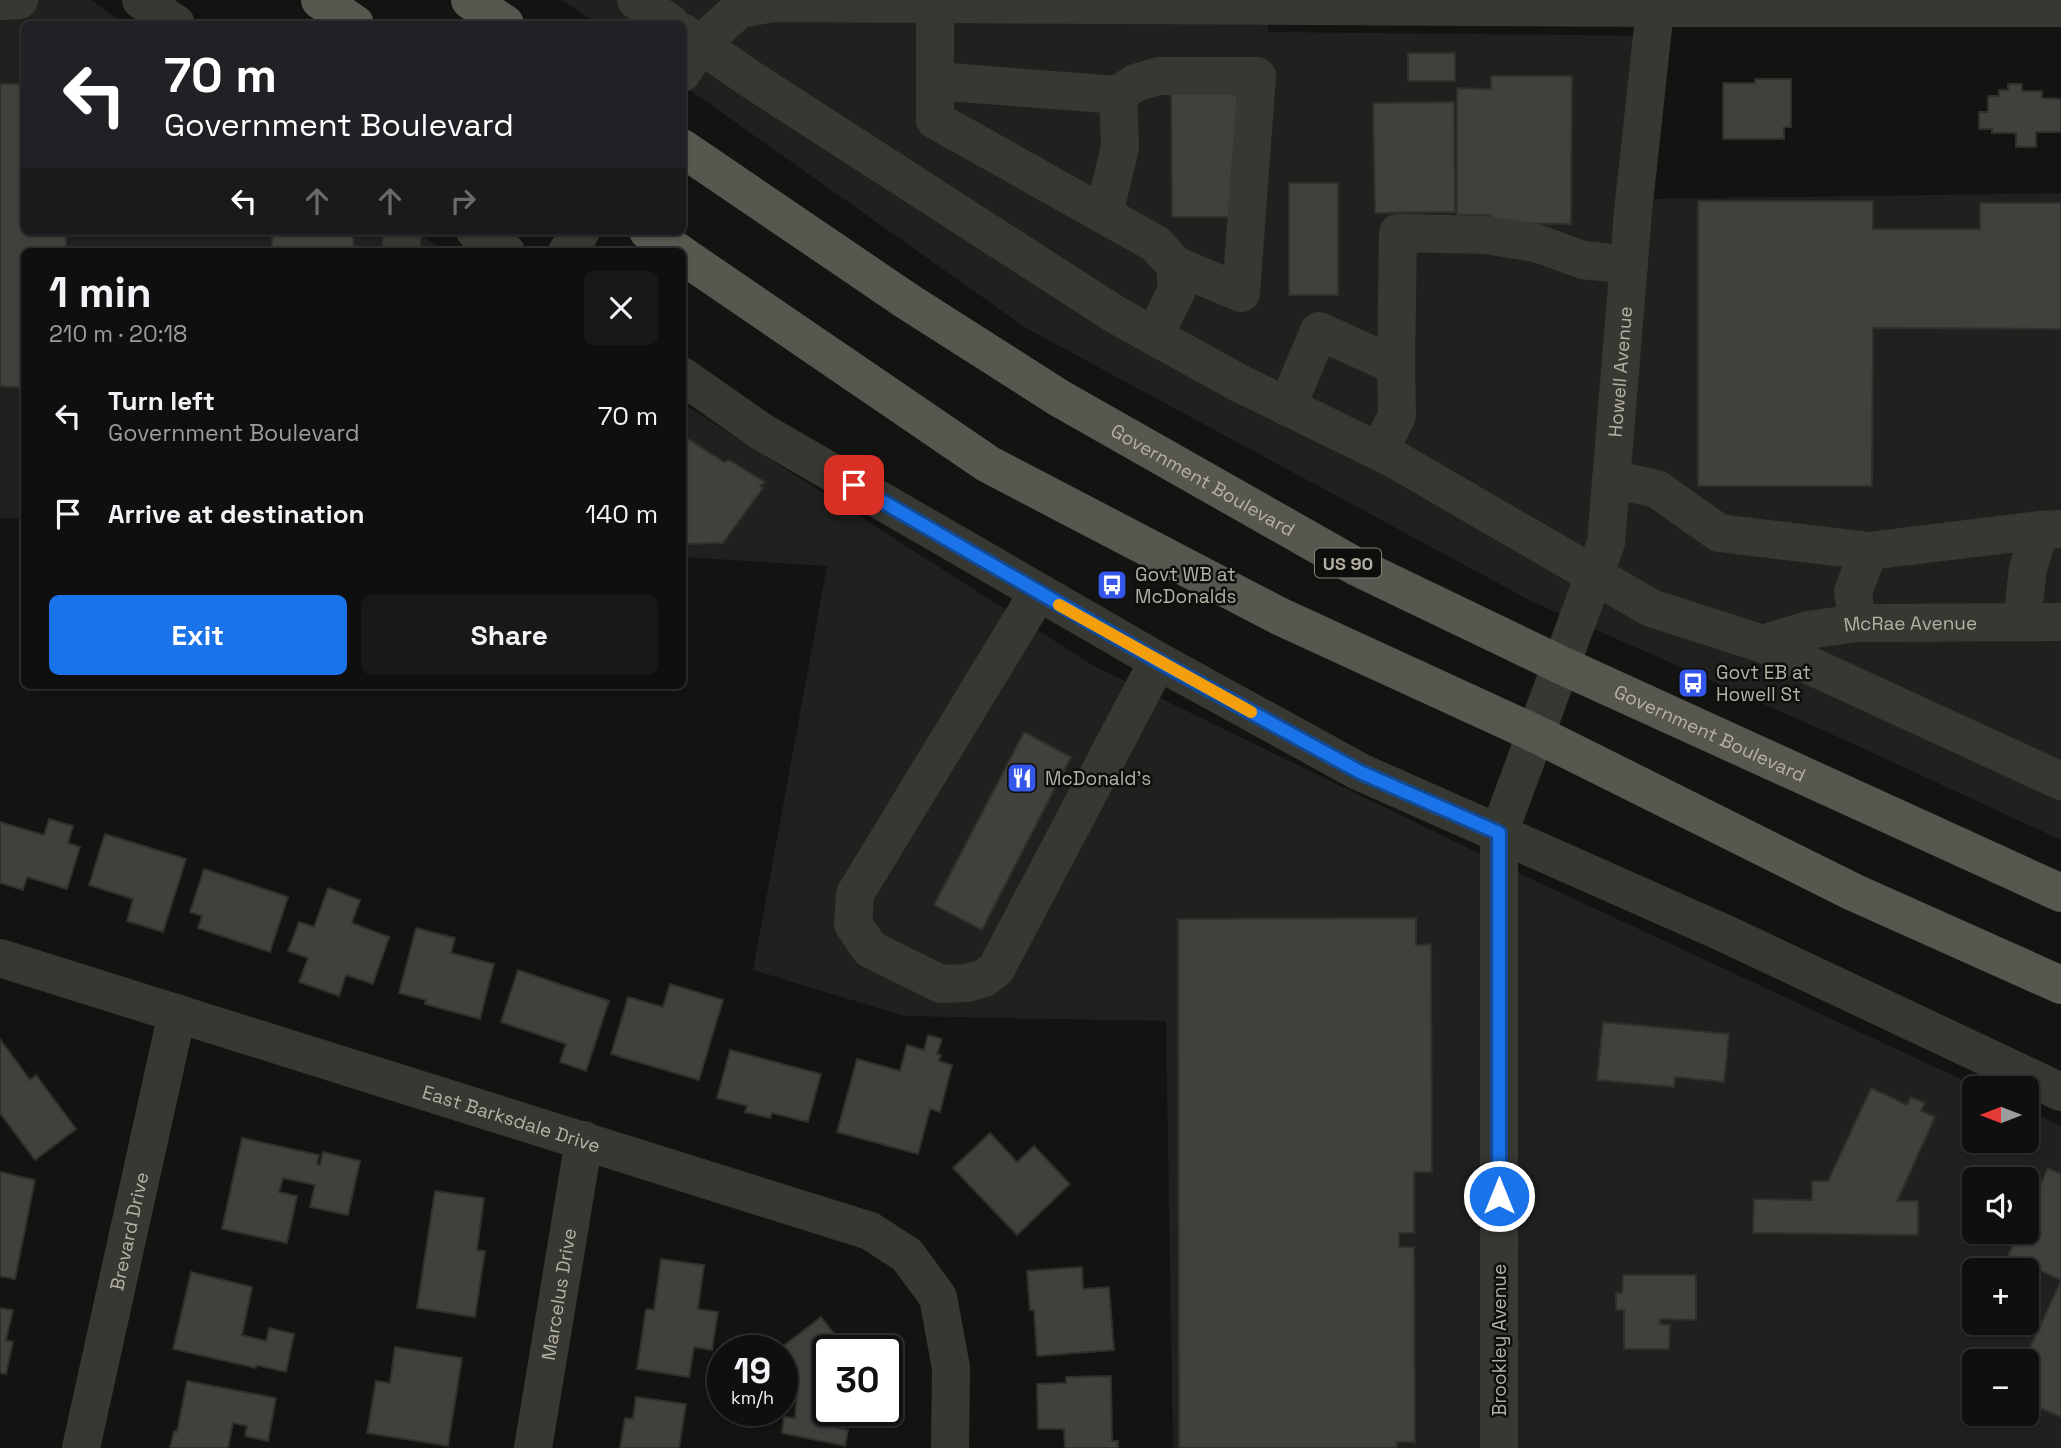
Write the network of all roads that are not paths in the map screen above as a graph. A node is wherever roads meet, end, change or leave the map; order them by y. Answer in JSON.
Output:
{"nodes":[{"id":1,"x":19,"y":0,"type":"edge"},
{"id":2,"x":141,"y":0,"type":"edge"},
{"id":3,"x":320,"y":0,"type":"edge"},
{"id":4,"x":470,"y":0,"type":"edge"},
{"id":5,"x":636,"y":0,"type":"edge"},
{"id":6,"x":0,"y":1,"type":"edge"},
{"id":7,"x":892,"y":2,"type":"edge"},
{"id":8,"x":1655,"y":4,"type":"edge"},
{"id":9,"x":935,"y":5,"type":"junction"},
{"id":10,"x":2061,"y":8,"type":"edge"},
{"id":11,"x":172,"y":21,"type":"edge"},
{"id":12,"x":351,"y":21,"type":"edge"},
{"id":13,"x":501,"y":21,"type":"edge"},
{"id":14,"x":659,"y":21,"type":"edge"},
{"id":15,"x":686,"y":42,"type":"edge"},
{"id":16,"x":686,"y":44,"type":"edge"},
{"id":17,"x":935,"y":82,"type":"junction"},
{"id":18,"x":1118,"y":95,"type":"junction"},
{"id":19,"x":686,"y":151,"type":"edge"},
{"id":20,"x":1104,"y":215,"type":"junction"},
{"id":21,"x":481,"y":235,"type":"edge"},
{"id":22,"x":654,"y":235,"type":"edge"},
{"id":23,"x":500,"y":248,"type":"edge"},
{"id":24,"x":673,"y":248,"type":"edge"},
{"id":25,"x":686,"y":257,"type":"edge"},
{"id":26,"x":1175,"y":265,"type":"junction"},
{"id":27,"x":1629,"y":265,"type":"junction"},
{"id":28,"x":1154,"y":336,"type":"junction"},
{"id":29,"x":1396,"y":366,"type":"junction"},
{"id":30,"x":686,"y":379,"type":"edge"},
{"id":31,"x":1287,"y":407,"type":"junction"},
{"id":32,"x":1378,"y":452,"type":"junction"},
{"id":33,"x":1611,"y":479,"type":"junction"},
{"id":34,"x":2051,"y":530,"type":"edge"},
{"id":35,"x":1869,"y":551,"type":"junction"},
{"id":36,"x":1595,"y":575,"type":"junction"},
{"id":37,"x":1038,"y":593,"type":"junction"},
{"id":38,"x":2022,"y":622,"type":"junction"},
{"id":39,"x":2061,"y":622,"type":"edge"},
{"id":40,"x":1857,"y":623,"type":"junction"},
{"id":41,"x":1763,"y":644,"type":"junction"},
{"id":42,"x":1158,"y":661,"type":"junction"},
{"id":43,"x":1562,"y":665,"type":"junction"},
{"id":44,"x":1536,"y":734,"type":"junction"},
{"id":45,"x":2061,"y":781,"type":"edge"},
{"id":46,"x":1499,"y":833,"type":"junction"},
{"id":47,"x":2061,"y":893,"type":"edge"},
{"id":48,"x":0,"y":958,"type":"edge"},
{"id":49,"x":2061,"y":985,"type":"edge"},
{"id":50,"x":177,"y":1013,"type":"junction"},
{"id":51,"x":2061,"y":1092,"type":"edge"},
{"id":52,"x":584,"y":1140,"type":"junction"},
{"id":53,"x":81,"y":1448,"type":"edge"},
{"id":54,"x":533,"y":1448,"type":"edge"},
{"id":55,"x":950,"y":1448,"type":"edge"},
{"id":56,"x":1499,"y":1448,"type":"edge"}],
"edges":[{"from":1,"to":6,"type":"street"},
{"from":2,"to":11,"type":"street"},
{"from":3,"to":12,"type":"main road"},
{"from":4,"to":13,"type":"main road"},
{"from":5,"to":14,"type":"street"},
{"from":7,"to":9,"type":"street"},
{"from":7,"to":15,"type":"street"},
{"from":8,"to":9,"type":"street"},
{"from":8,"to":10,"type":"street"},
{"from":8,"to":27,"type":"street","name":"Howell Avenue"},
{"from":9,"to":17,"type":"street"},
{"from":16,"to":28,"type":"street"},
{"from":17,"to":18,"type":"street"},
{"from":17,"to":20,"type":"street"},
{"from":18,"to":20,"type":"street"},
{"from":18,"to":26,"type":"street"},
{"from":19,"to":43,"type":"main road","name":"Government Boulevard","number":"US 90"},
{"from":20,"to":26,"type":"street"},
{"from":21,"to":23,"type":"street"},
{"from":22,"to":24,"type":"main road"},
{"from":25,"to":44,"type":"main road"},
{"from":26,"to":28,"type":"street"},
{"from":27,"to":29,"type":"street"},
{"from":27,"to":33,"type":"street","name":"Howell Avenue"},
{"from":28,"to":31,"type":"street"},
{"from":29,"to":31,"type":"street"},
{"from":29,"to":32,"type":"street"},
{"from":30,"to":37,"type":"street"},
{"from":31,"to":32,"type":"street"},
{"from":32,"to":36,"type":"street"},
{"from":33,"to":35,"type":"street"},
{"from":33,"to":36,"type":"street","name":"Howell Avenue"},
{"from":34,"to":35,"type":"street"},
{"from":34,"to":38,"type":"street"},
{"from":35,"to":40,"type":"street"},
{"from":36,"to":41,"type":"street"},
{"from":36,"to":43,"type":"street","name":"Howell Avenue"},
{"from":37,"to":42,"type":"street"},
{"from":37,"to":42,"type":"street"},
{"from":38,"to":39,"type":"street","name":"McRae Avenue"},
{"from":38,"to":40,"type":"street","name":"McRae Avenue"},
{"from":40,"to":41,"type":"street","name":"McRae Avenue"},
{"from":41,"to":45,"type":"street"},
{"from":42,"to":46,"type":"street"},
{"from":43,"to":44,"type":"street","name":"Howell Avenue"},
{"from":43,"to":47,"type":"main road","name":"Government Boulevard","number":"US 90"},
{"from":44,"to":46,"type":"street","name":"Brookley Avenue"},
{"from":44,"to":49,"type":"main road"},
{"from":46,"to":51,"type":"street"},
{"from":46,"to":56,"type":"street","name":"Brookley Avenue"},
{"from":48,"to":50,"type":"street","name":"East Barksdale Drive"},
{"from":50,"to":52,"type":"street","name":"East Barksdale Drive"},
{"from":50,"to":53,"type":"street","name":"Brevard Drive"},
{"from":52,"to":54,"type":"street","name":"Marcelus Drive"},
{"from":52,"to":55,"type":"street","name":"East Barksdale Drive"}]}
